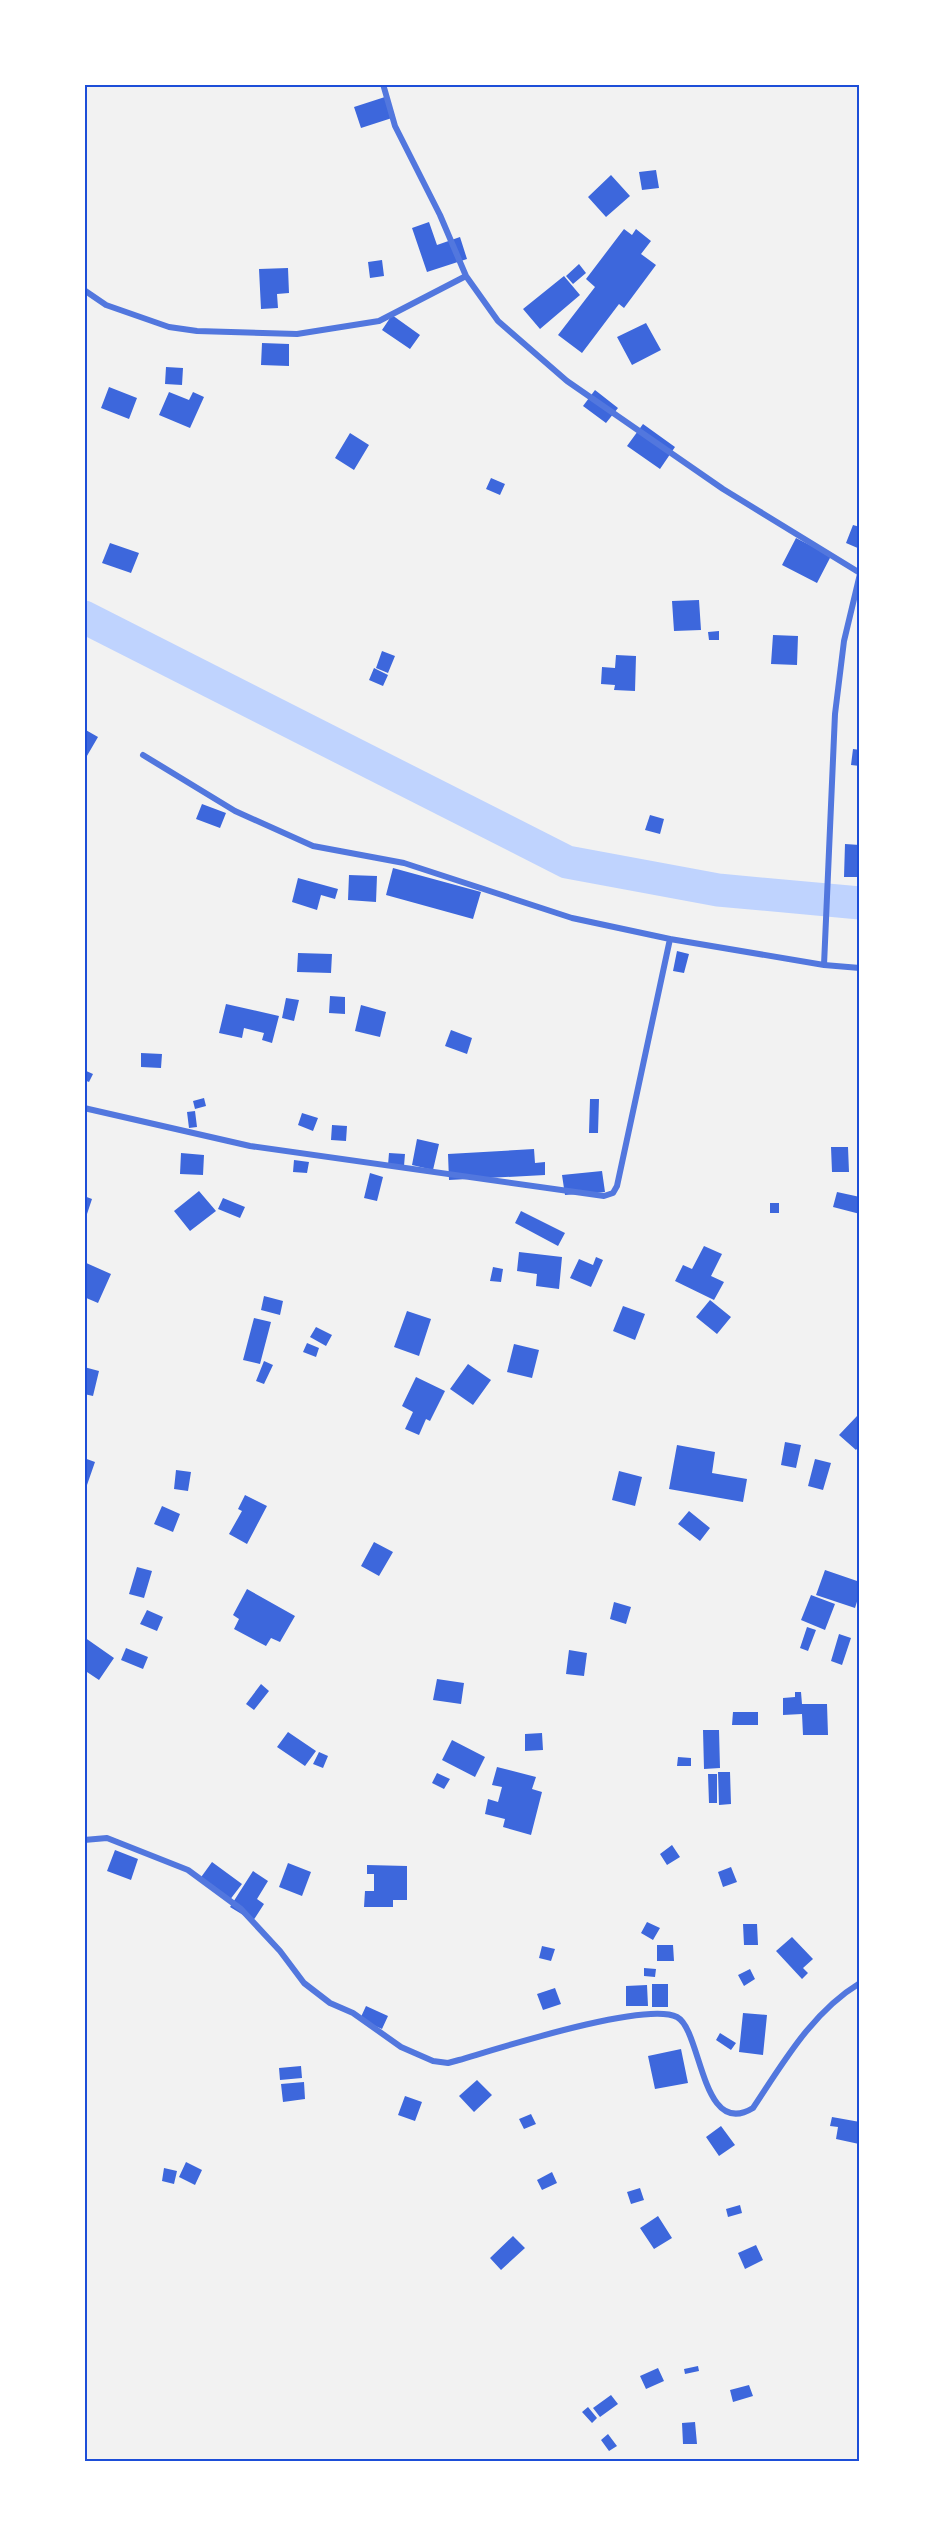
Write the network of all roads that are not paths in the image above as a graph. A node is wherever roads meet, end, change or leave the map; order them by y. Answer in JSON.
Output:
{"nodes":[{"id":1,"x":383,"y":84,"type":"edge"},
{"id":2,"x":466,"y":276,"type":"junction"},
{"id":3,"x":84,"y":290,"type":"edge"},
{"id":4,"x":860,"y":574,"type":"edge"},
{"id":5,"x":143,"y":755,"type":"dead end"},
{"id":6,"x":670,"y":939,"type":"junction"},
{"id":7,"x":824,"y":964,"type":"junction"},
{"id":8,"x":860,"y":968,"type":"edge"},
{"id":9,"x":84,"y":1108,"type":"edge"},
{"id":10,"x":84,"y":1840,"type":"edge"},
{"id":11,"x":860,"y":1983,"type":"edge"}],
"edges":[{"from":1,"to":2,"type":"street"},
{"from":2,"to":3,"type":"street"},
{"from":2,"to":4,"type":"street"},
{"from":4,"to":7,"type":"street"},
{"from":5,"to":6,"type":"street"},
{"from":6,"to":7,"type":"street"},
{"from":6,"to":9,"type":"street"},
{"from":7,"to":8,"type":"street"},
{"from":10,"to":11,"type":"street"}]}
